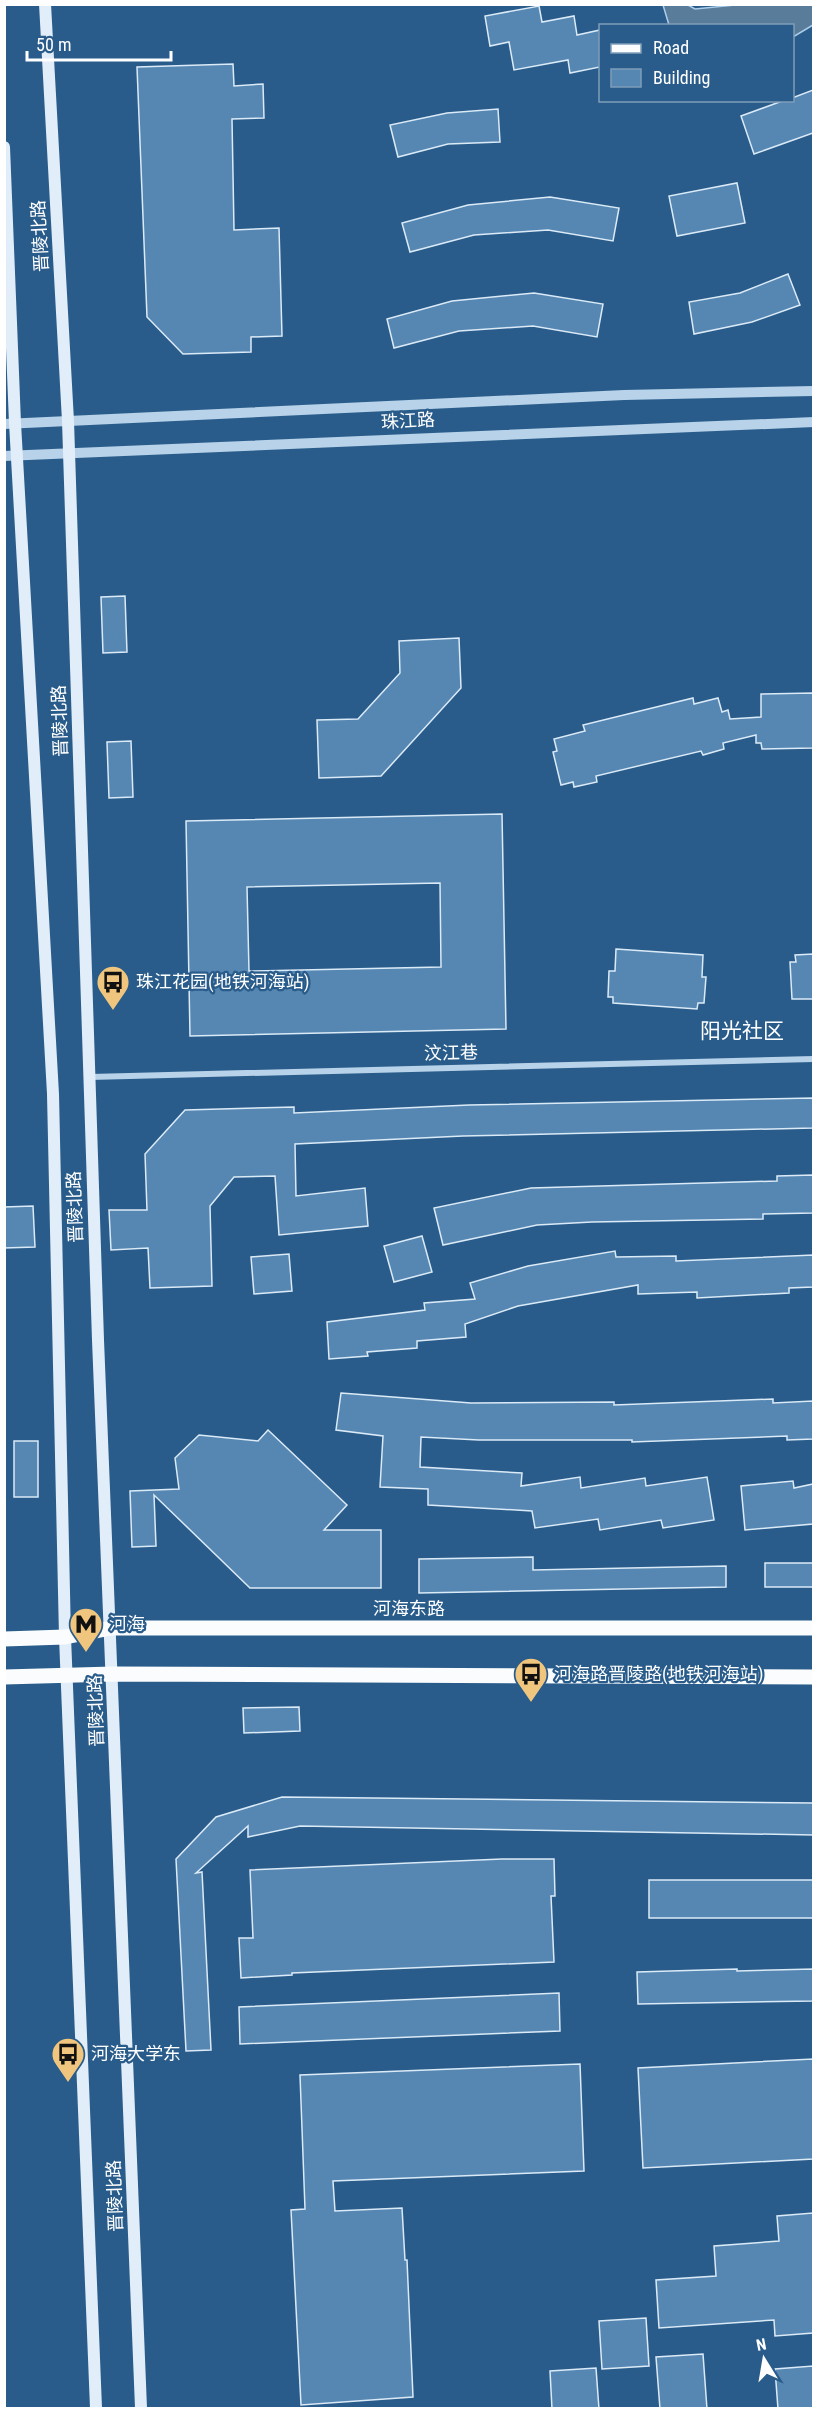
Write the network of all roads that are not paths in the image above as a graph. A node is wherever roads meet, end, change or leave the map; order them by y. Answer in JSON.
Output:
{"nodes":[{"id":1,"x":45,"y":4,"type":"edge"},
{"id":2,"x":4,"y":147,"type":"edge"},
{"id":3,"x":813,"y":391,"type":"edge"},
{"id":4,"x":68,"y":421,"type":"junction"},
{"id":5,"x":813,"y":422,"type":"edge"},
{"id":6,"x":10,"y":423,"type":"edge"},
{"id":7,"x":70,"y":453,"type":"junction"},
{"id":8,"x":11,"y":455,"type":"edge"},
{"id":9,"x":813,"y":1059,"type":"edge"},
{"id":10,"x":89,"y":1077,"type":"junction"},
{"id":11,"x":111,"y":1628,"type":"junction"},
{"id":12,"x":813,"y":1628,"type":"edge"},
{"id":13,"x":65,"y":1637,"type":"junction"},
{"id":14,"x":4,"y":1639,"type":"edge"},
{"id":15,"x":113,"y":1674,"type":"junction"},
{"id":16,"x":67,"y":1676,"type":"junction"},
{"id":17,"x":4,"y":1677,"type":"edge"},
{"id":18,"x":813,"y":1677,"type":"edge"},
{"id":19,"x":96,"y":2409,"type":"edge"},
{"id":20,"x":141,"y":2409,"type":"edge"}],
"edges":[{"from":1,"to":4,"type":"main road","name":"晋陵北路"},
{"from":2,"to":6,"type":"main road","name":"晋陵北路"},
{"from":3,"to":4,"type":"street","name":"珠江路"},
{"from":4,"to":6,"type":"street","name":"珠江路"},
{"from":4,"to":7,"type":"main road","name":"晋陵北路"},
{"from":5,"to":7,"type":"street","name":"珠江路"},
{"from":6,"to":8,"type":"main road","name":"晋陵北路"},
{"from":7,"to":8,"type":"street","name":"珠江路"},
{"from":7,"to":10,"type":"main road","name":"晋陵北路"},
{"from":8,"to":13,"type":"main road","name":"晋陵北路"},
{"from":9,"to":10,"type":"street","name":"汶江巷"},
{"from":10,"to":11,"type":"main road","name":"晋陵北路"},
{"from":11,"to":12,"type":"main road","name":"河海东路"},
{"from":11,"to":13,"type":"main road","name":"河海东路"},
{"from":11,"to":15,"type":"main road","name":"晋陵北路"},
{"from":13,"to":14,"type":"main road","name":"河海东路"},
{"from":13,"to":16,"type":"main road","name":"晋陵北路"},
{"from":15,"to":16,"type":"main road"},
{"from":15,"to":18,"type":"main road"},
{"from":15,"to":20,"type":"main road","name":"晋陵北路"},
{"from":16,"to":17,"type":"main road"},
{"from":16,"to":19,"type":"main road","name":"晋陵北路"}]}
